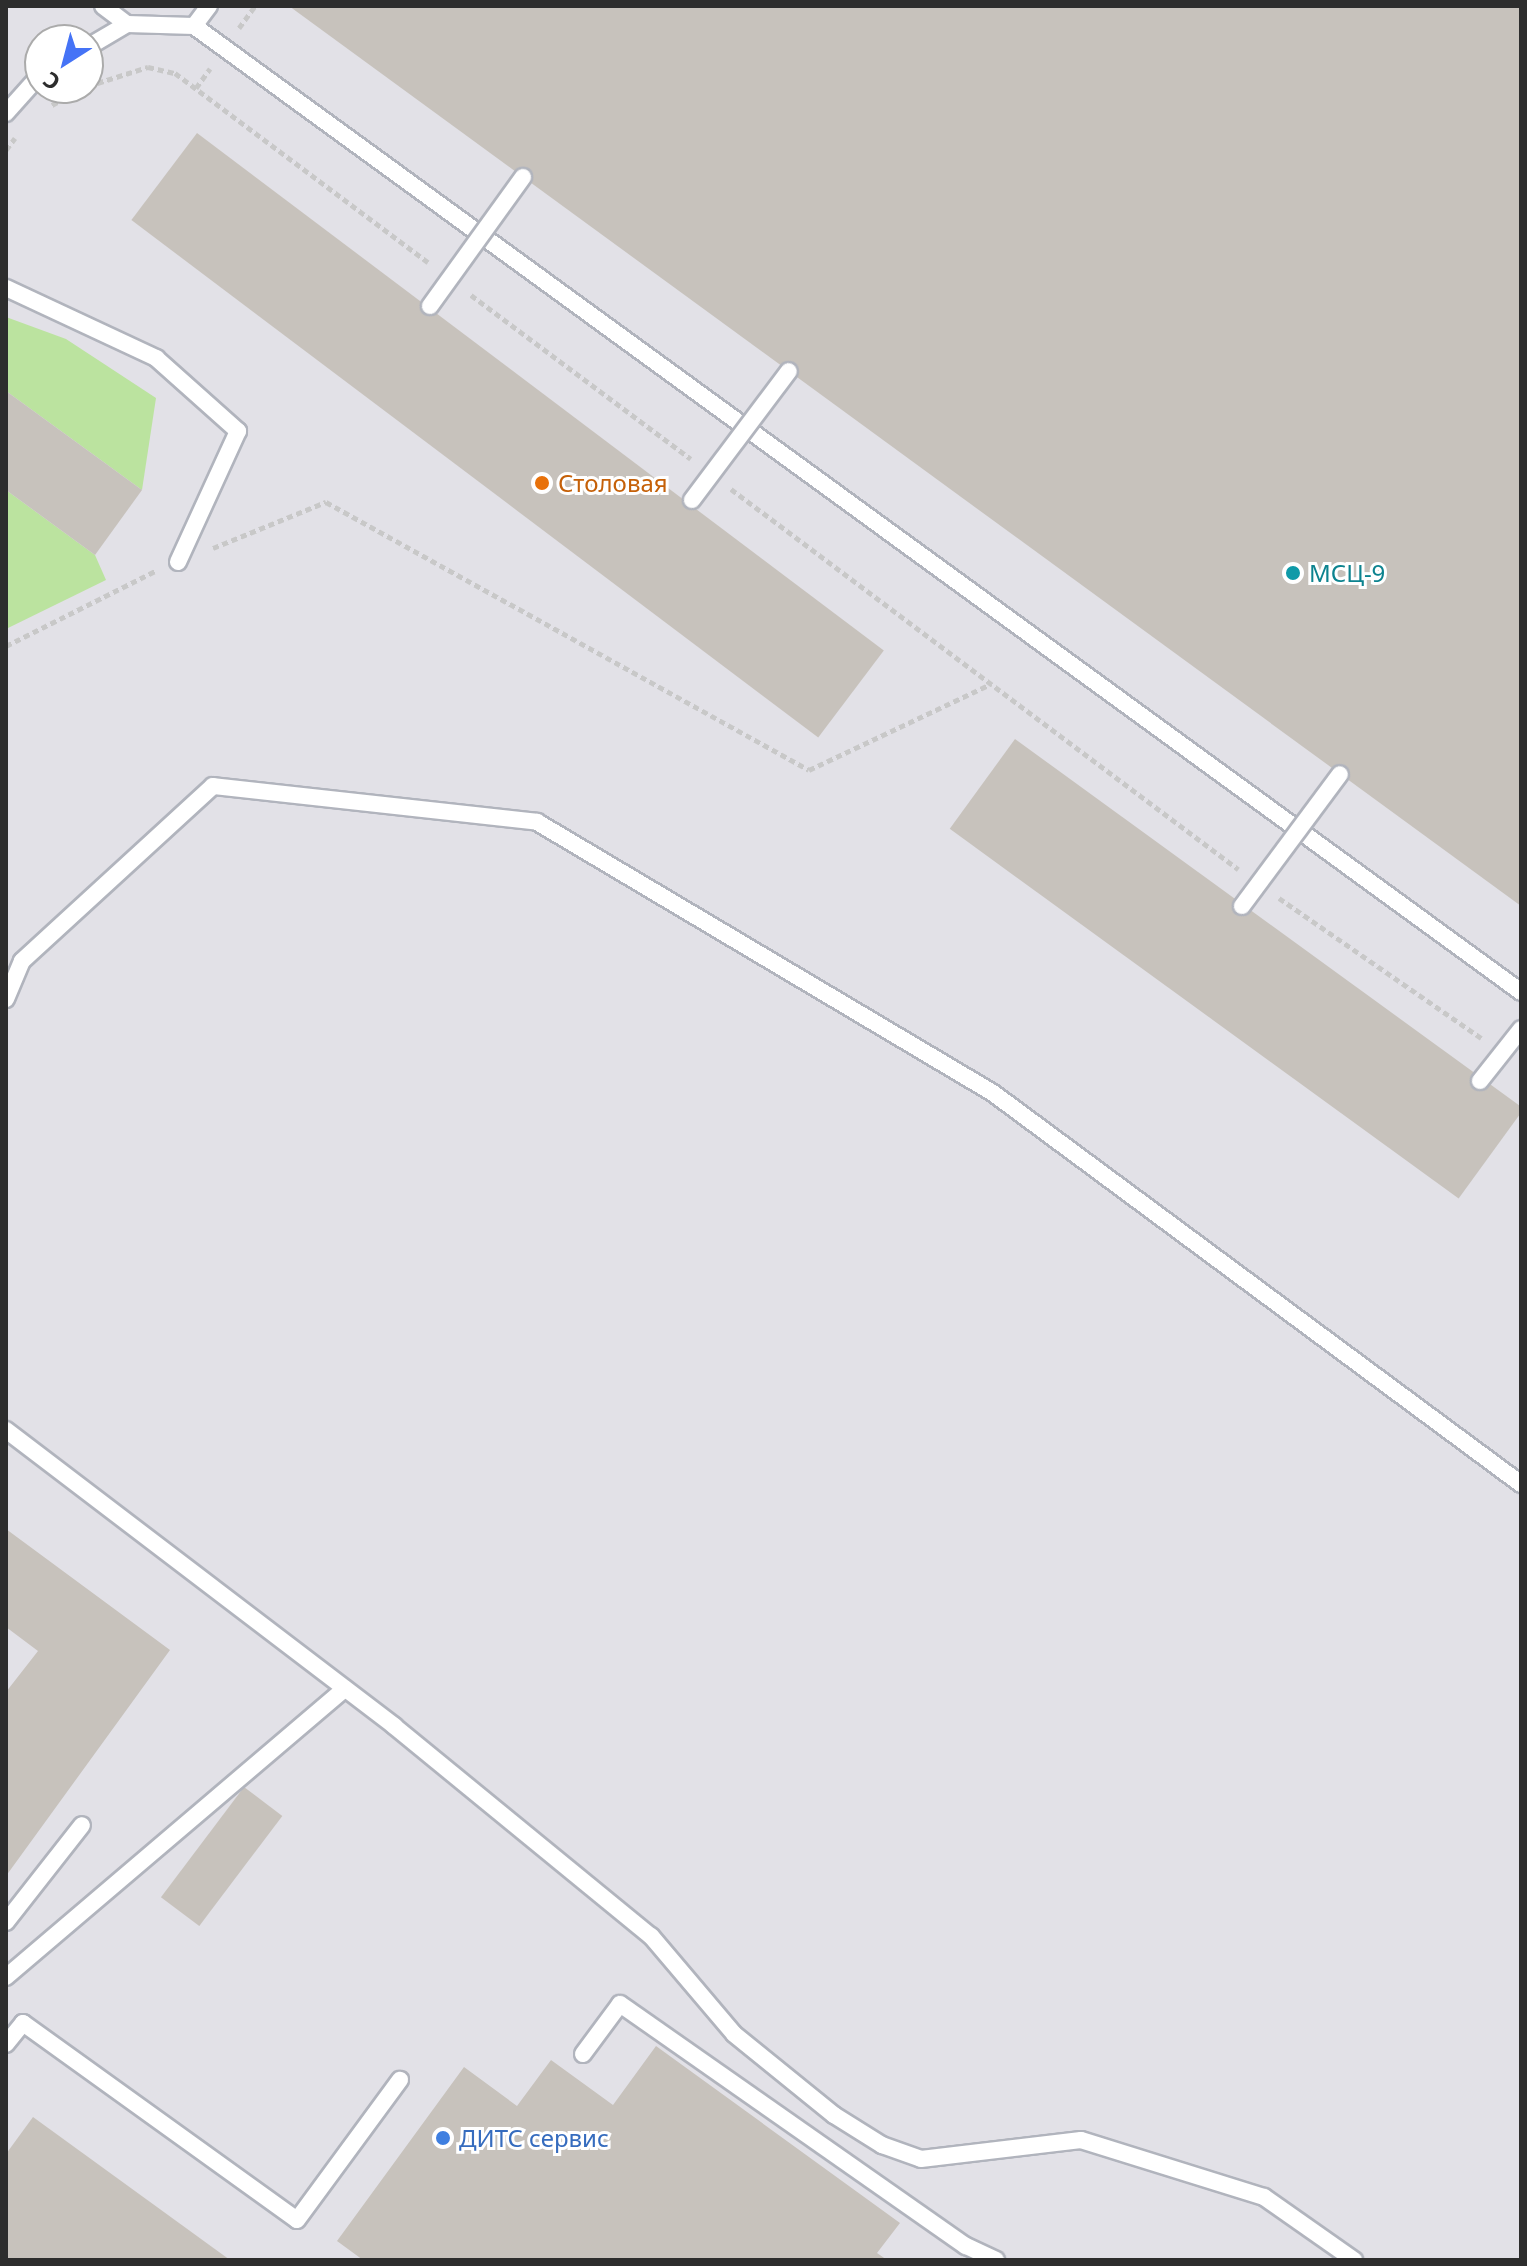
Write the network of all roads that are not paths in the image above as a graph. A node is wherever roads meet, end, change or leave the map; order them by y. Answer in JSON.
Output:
{"nodes":[{"id":1,"x":103,"y":6,"type":"edge"},
{"id":2,"x":209,"y":6,"type":"edge"},
{"id":3,"x":127,"y":24,"type":"junction"},
{"id":4,"x":194,"y":26,"type":"junction"},
{"id":5,"x":104,"y":38,"type":"edge"},
{"id":6,"x":24,"y":93,"type":"edge"},
{"id":7,"x":6,"y":113,"type":"edge"},
{"id":8,"x":523,"y":177,"type":"dead end"},
{"id":9,"x":6,"y":288,"type":"edge"},
{"id":10,"x":430,"y":306,"type":"dead end"},
{"id":11,"x":789,"y":371,"type":"dead end"},
{"id":12,"x":692,"y":500,"type":"dead end"},
{"id":13,"x":178,"y":562,"type":"road end"},
{"id":14,"x":1340,"y":774,"type":"dead end"},
{"id":15,"x":1242,"y":906,"type":"dead end"},
{"id":16,"x":1521,"y":992,"type":"edge"},
{"id":17,"x":6,"y":999,"type":"edge"},
{"id":18,"x":1521,"y":1029,"type":"edge"},
{"id":19,"x":1480,"y":1081,"type":"dead end"},
{"id":20,"x":6,"y":1430,"type":"edge"},
{"id":21,"x":1521,"y":1484,"type":"edge"},
{"id":22,"x":345,"y":1688,"type":"junction"},
{"id":23,"x":82,"y":1825,"type":"dead end"},
{"id":24,"x":6,"y":1922,"type":"edge"},
{"id":25,"x":6,"y":1977,"type":"edge"},
{"id":26,"x":6,"y":2044,"type":"edge"},
{"id":27,"x":583,"y":2054,"type":"dead end"},
{"id":28,"x":400,"y":2080,"type":"dead end"},
{"id":29,"x":996,"y":2260,"type":"edge"},
{"id":30,"x":1354,"y":2260,"type":"edge"}],
"edges":[{"from":1,"to":3,"type":"lane"},
{"from":2,"to":4,"type":"lane"},
{"from":3,"to":4,"type":"lane"},
{"from":3,"to":5,"type":"lane"},
{"from":4,"to":16,"type":"lane"},
{"from":6,"to":7,"type":"lane"},
{"from":8,"to":10,"type":"lane","bridge":true},
{"from":9,"to":13,"type":"lane"},
{"from":11,"to":12,"type":"lane","bridge":true},
{"from":14,"to":15,"type":"lane","bridge":true},
{"from":17,"to":21,"type":"lane"},
{"from":18,"to":19,"type":"lane","bridge":true},
{"from":20,"to":22,"type":"lane"},
{"from":22,"to":25,"type":"lane"},
{"from":22,"to":30,"type":"lane"},
{"from":23,"to":24,"type":"lane"},
{"from":26,"to":28,"type":"lane"},
{"from":27,"to":29,"type":"lane"}]}
